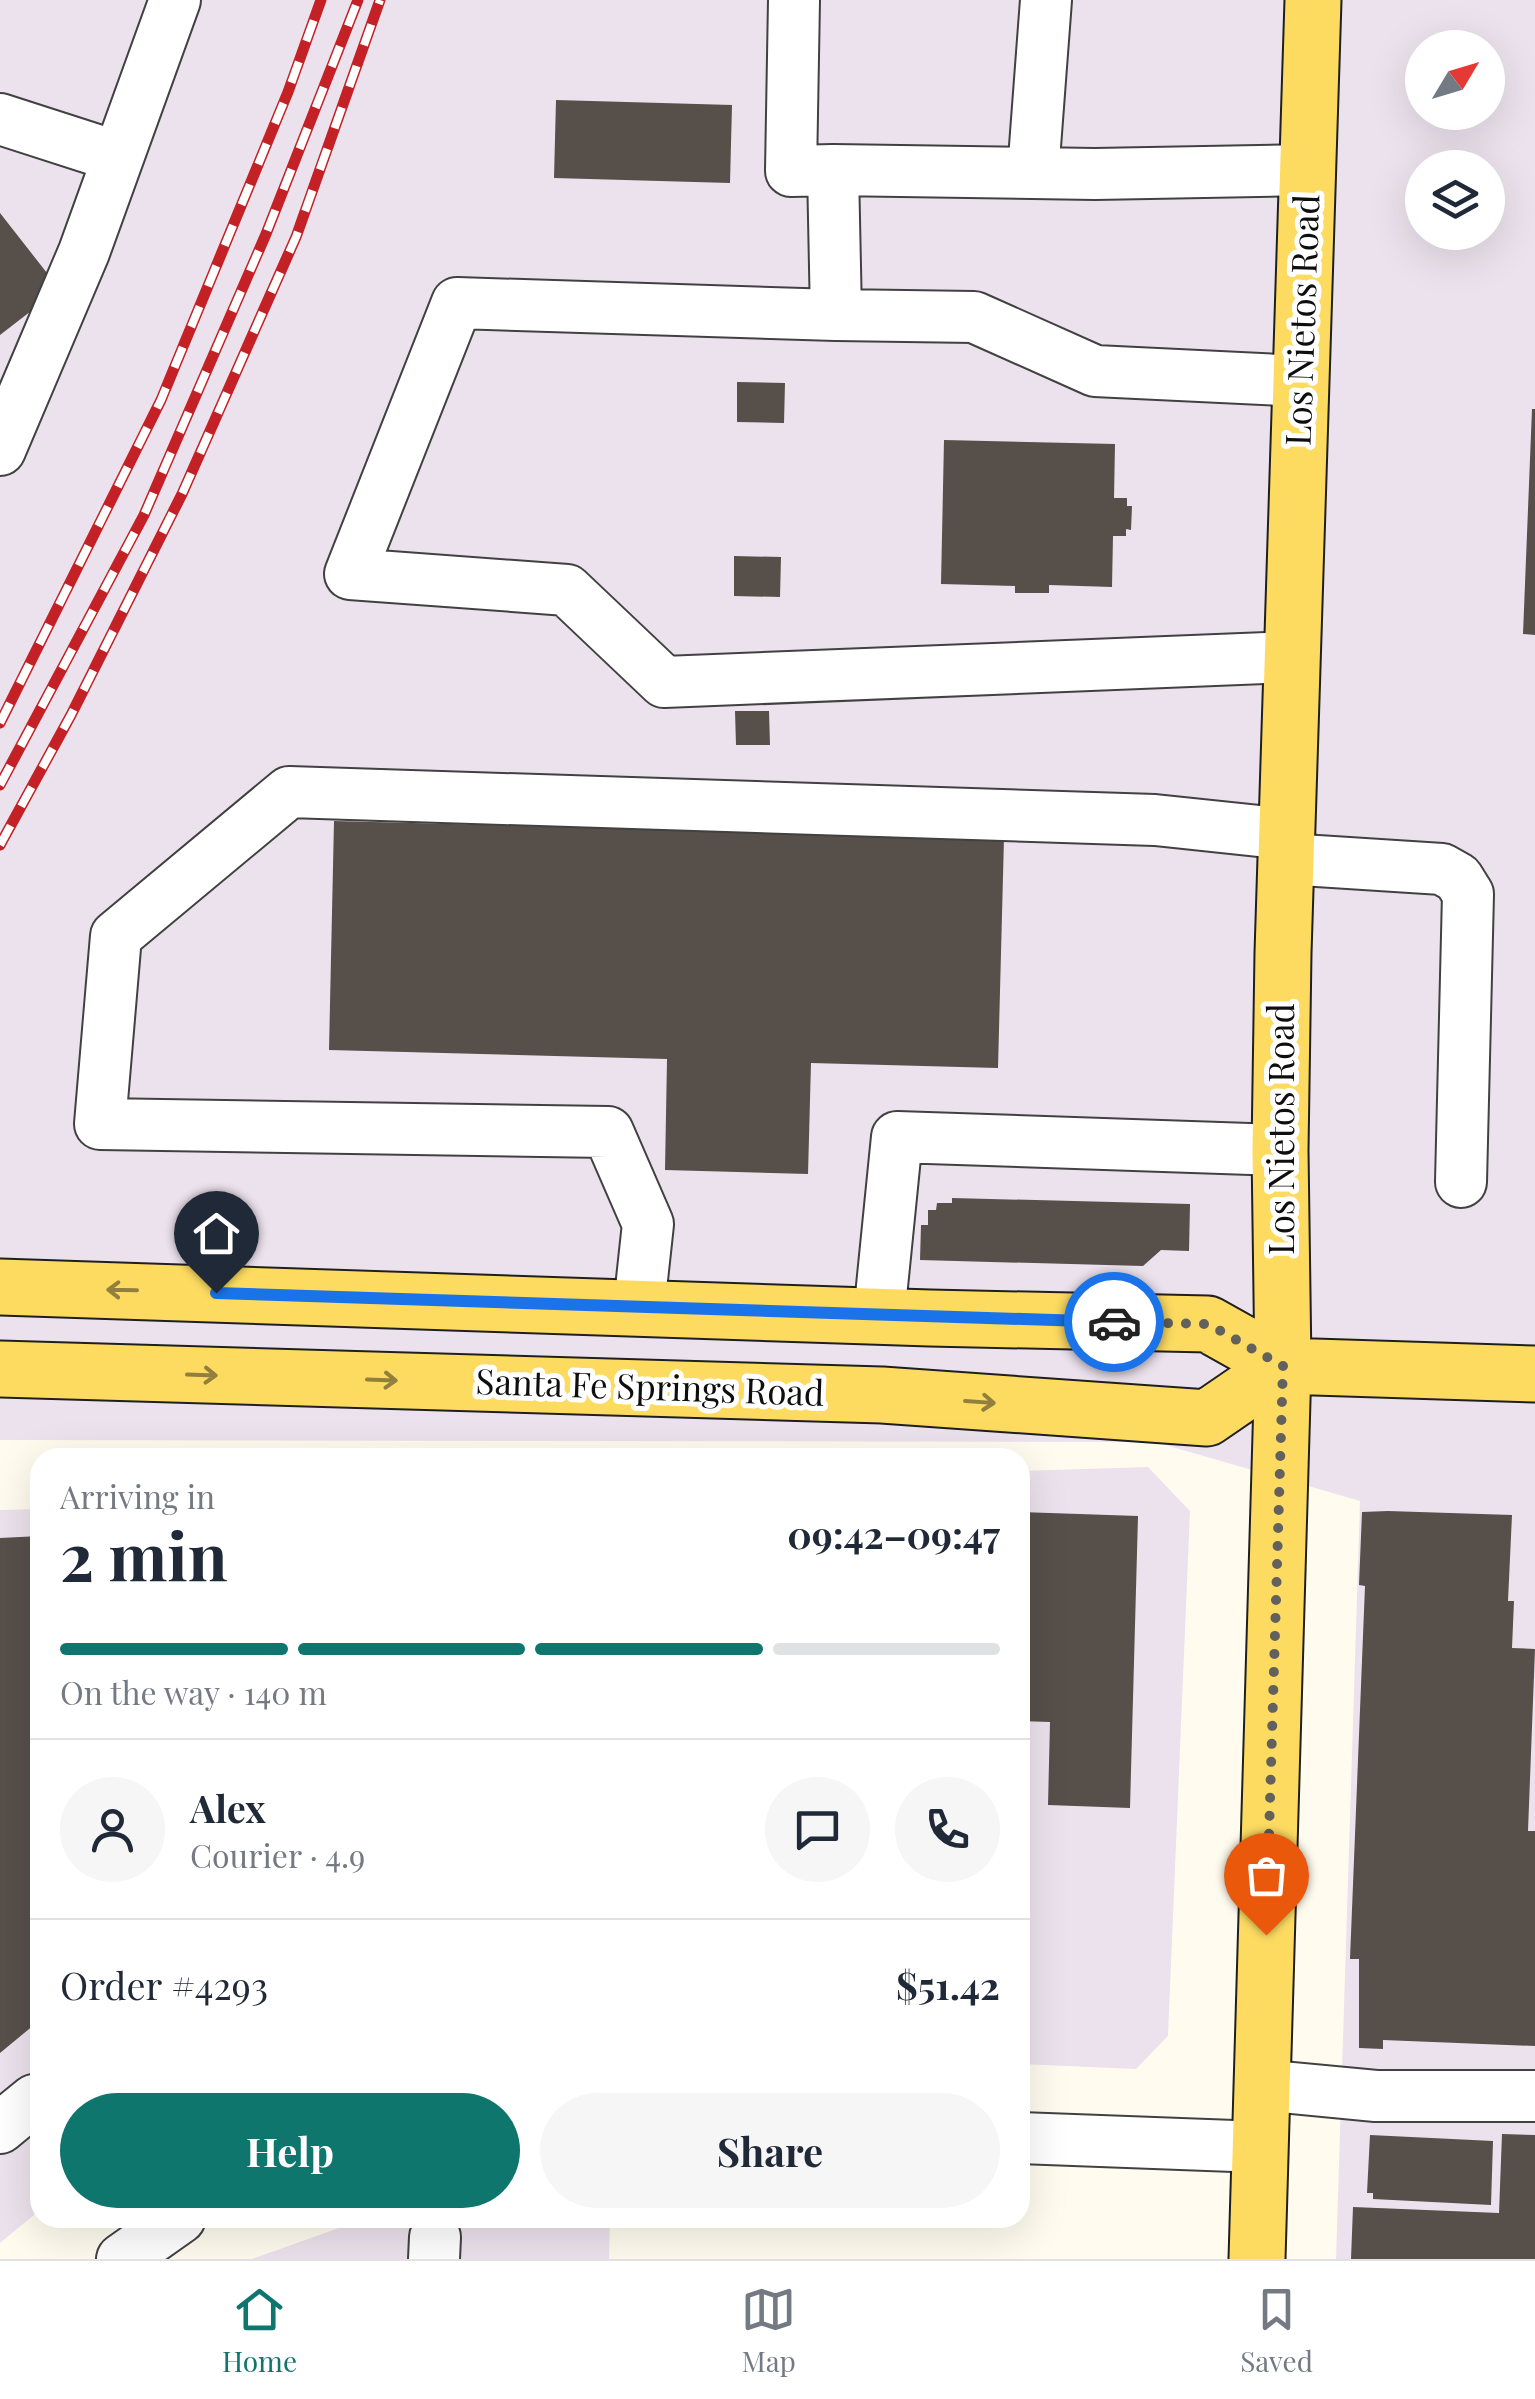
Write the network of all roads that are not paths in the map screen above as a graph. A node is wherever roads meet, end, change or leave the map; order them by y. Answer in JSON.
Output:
{"nodes":[{"id":1,"x":174,"y":0,"type":"edge"},
{"id":2,"x":794,"y":0,"type":"edge"},
{"id":3,"x":1046,"y":0,"type":"edge"},
{"id":4,"x":1313,"y":0,"type":"edge"},
{"id":5,"x":0,"y":119,"type":"edge"},
{"id":6,"x":118,"y":156,"type":"junction"},
{"id":7,"x":833,"y":170,"type":"junction"},
{"id":8,"x":1308,"y":170,"type":"junction"},
{"id":9,"x":1033,"y":173,"type":"junction"},
{"id":10,"x":836,"y":314,"type":"junction"},
{"id":11,"x":1301,"y":381,"type":"junction"},
{"id":12,"x":0,"y":450,"type":"edge"},
{"id":13,"x":1293,"y":657,"type":"junction"},
{"id":14,"x":1286,"y":846,"type":"junction"},
{"id":15,"x":1280,"y":1150,"type":"junction"},
{"id":16,"x":1460,"y":1182,"type":"dead end"},
{"id":17,"x":0,"y":1287,"type":"edge"},
{"id":18,"x":639,"y":1308,"type":"junction"},
{"id":19,"x":879,"y":1316,"type":"junction"},
{"id":20,"x":1283,"y":1366,"type":"junction"},
{"id":21,"x":0,"y":1369,"type":"edge"},
{"id":22,"x":1535,"y":1374,"type":"edge"},
{"id":23,"x":633,"y":1387,"type":"junction"},
{"id":24,"x":1262,"y":2086,"type":"junction"},
{"id":25,"x":1535,"y":2096,"type":"edge"},
{"id":26,"x":1030,"y":2138,"type":"edge"},
{"id":27,"x":1260,"y":2147,"type":"junction"},
{"id":28,"x":166,"y":2228,"type":"edge"},
{"id":29,"x":122,"y":2259,"type":"edge"},
{"id":30,"x":1257,"y":2259,"type":"edge"}],
"edges":[{"from":1,"to":6,"type":"street"},
{"from":2,"to":7,"type":"street"},
{"from":3,"to":9,"type":"street"},
{"from":4,"to":8,"type":"main road","name":"Los Nietos Road"},
{"from":5,"to":6,"type":"street"},
{"from":6,"to":12,"type":"street"},
{"from":7,"to":9,"type":"street"},
{"from":7,"to":10,"type":"street"},
{"from":8,"to":9,"type":"street"},
{"from":8,"to":11,"type":"main road","name":"Los Nietos Road"},
{"from":10,"to":11,"type":"street"},
{"from":10,"to":13,"type":"street"},
{"from":11,"to":13,"type":"main road","name":"Los Nietos Road"},
{"from":13,"to":14,"type":"main road","name":"Los Nietos Road"},
{"from":14,"to":15,"type":"main road","name":"Los Nietos Road"},
{"from":14,"to":16,"type":"street"},
{"from":14,"to":18,"type":"street"},
{"from":15,"to":19,"type":"street"},
{"from":15,"to":20,"type":"main road","name":"Los Nietos Road"},
{"from":18,"to":17,"type":"main road","one_way":true},
{"from":18,"to":19,"type":"main road"},
{"from":18,"to":23,"type":"main road"},
{"from":19,"to":20,"type":"main road"},
{"from":20,"to":22,"type":"main road"},
{"from":23,"to":20,"type":"main road","name":"Santa Fe Springs Road","one_way":true},
{"from":20,"to":24,"type":"main road","name":"Los Nietos Road"},
{"from":21,"to":23,"type":"main road","name":"Santa Fe Springs Road","one_way":true},
{"from":24,"to":25,"type":"street"},
{"from":24,"to":27,"type":"main road","name":"Los Nietos Road"},
{"from":26,"to":27,"type":"street"},
{"from":27,"to":30,"type":"main road","name":"Los Nietos Road"},
{"from":28,"to":29,"type":"street"}]}
